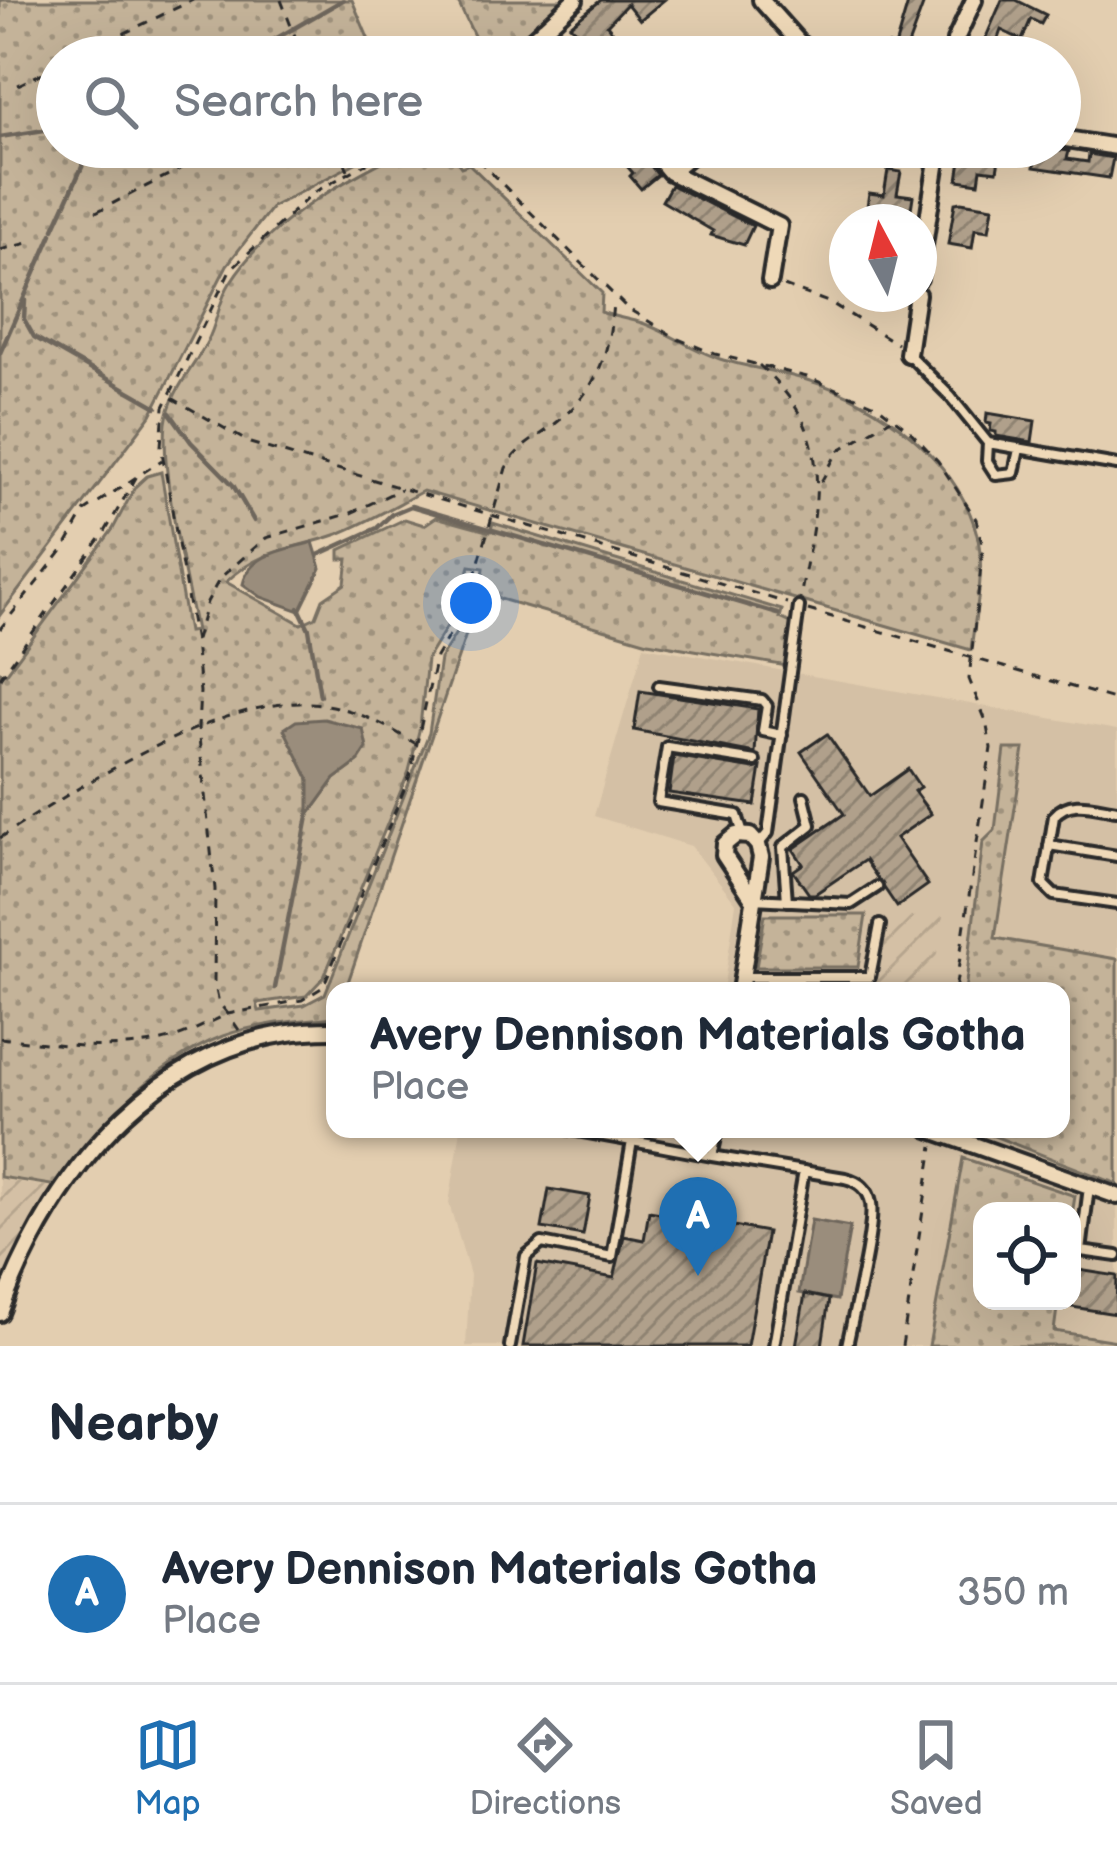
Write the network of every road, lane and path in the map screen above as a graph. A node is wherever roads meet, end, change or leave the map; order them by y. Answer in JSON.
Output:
{"nodes":[{"id":1,"x":194,"y":0,"type":"edge"},
{"id":2,"x":281,"y":0,"type":"edge"},
{"id":3,"x":575,"y":0,"type":"edge"},
{"id":4,"x":761,"y":0,"type":"edge"},
{"id":5,"x":974,"y":0,"type":"edge"},
{"id":6,"x":544,"y":28,"type":"junction"},
{"id":7,"x":119,"y":36,"type":"edge"},
{"id":8,"x":296,"y":36,"type":"edge"},
{"id":9,"x":535,"y":36,"type":"edge"},
{"id":10,"x":551,"y":36,"type":"edge"},
{"id":11,"x":792,"y":36,"type":"edge"},
{"id":12,"x":957,"y":36,"type":"edge"},
{"id":13,"x":36,"y":76,"type":"edge"},
{"id":14,"x":18,"y":85,"type":"dead end"},
{"id":15,"x":1081,"y":141,"type":"edge"},
{"id":16,"x":1117,"y":147,"type":"edge"},
{"id":17,"x":183,"y":168,"type":"edge"},
{"id":18,"x":347,"y":168,"type":"edge"},
{"id":19,"x":357,"y":168,"type":"edge"},
{"id":20,"x":486,"y":168,"type":"edge"},
{"id":21,"x":667,"y":168,"type":"edge"},
{"id":22,"x":675,"y":168,"type":"edge"},
{"id":23,"x":936,"y":168,"type":"edge"},
{"id":24,"x":349,"y":172,"type":"junction"},
{"id":25,"x":670,"y":172,"type":"junction"},
{"id":26,"x":930,"y":204,"type":"edge"},
{"id":27,"x":96,"y":212,"type":"dead end"},
{"id":28,"x":32,"y":242,"type":"dead end"},
{"id":29,"x":0,"y":250,"type":"edge"},
{"id":30,"x":770,"y":281,"type":"joint"},
{"id":31,"x":613,"y":298,"type":"junction"},
{"id":32,"x":914,"y":312,"type":"edge"},
{"id":33,"x":908,"y":354,"type":"junction"},
{"id":34,"x":758,"y":365,"type":"junction"},
{"id":35,"x":169,"y":396,"type":"junction"},
{"id":36,"x":893,"y":418,"type":"junction"},
{"id":37,"x":988,"y":443,"type":"junction"},
{"id":38,"x":1019,"y":448,"type":"junction"},
{"id":39,"x":163,"y":460,"type":"junction"},
{"id":40,"x":1117,"y":465,"type":"edge"},
{"id":41,"x":138,"y":474,"type":"junction"},
{"id":42,"x":403,"y":488,"type":"junction"},
{"id":43,"x":818,"y":490,"type":"junction"},
{"id":44,"x":492,"y":514,"type":"junction"},
{"id":45,"x":799,"y":607,"type":"junction"},
{"id":46,"x":0,"y":628,"type":"edge"},
{"id":47,"x":195,"y":642,"type":"junction"},
{"id":48,"x":973,"y":659,"type":"junction"},
{"id":49,"x":0,"y":678,"type":"edge"},
{"id":50,"x":659,"y":686,"type":"dead end"},
{"id":51,"x":1117,"y":700,"type":"edge"},
{"id":52,"x":198,"y":728,"type":"junction"},
{"id":53,"x":782,"y":735,"type":"junction"},
{"id":54,"x":419,"y":746,"type":"junction"},
{"id":55,"x":755,"y":761,"type":"dead end"},
{"id":56,"x":804,"y":797,"type":"dead end"},
{"id":57,"x":1117,"y":810,"type":"edge"},
{"id":58,"x":743,"y":834,"type":"junction"},
{"id":59,"x":0,"y":838,"type":"edge"},
{"id":60,"x":758,"y":844,"type":"junction"},
{"id":61,"x":1049,"y":845,"type":"junction"},
{"id":62,"x":1117,"y":856,"type":"edge"},
{"id":63,"x":878,"y":887,"type":"dead end"},
{"id":64,"x":753,"y":899,"type":"junction"},
{"id":65,"x":787,"y":902,"type":"junction"},
{"id":66,"x":1117,"y":904,"type":"edge"},
{"id":67,"x":880,"y":925,"type":"dead end"},
{"id":68,"x":741,"y":982,"type":"edge"},
{"id":69,"x":774,"y":982,"type":"edge"},
{"id":70,"x":956,"y":982,"type":"edge"},
{"id":71,"x":228,"y":1014,"type":"junction"},
{"id":72,"x":326,"y":1030,"type":"edge"},
{"id":73,"x":0,"y":1038,"type":"edge"},
{"id":74,"x":247,"y":1041,"type":"junction"},
{"id":75,"x":615,"y":1138,"type":"edge"},
{"id":76,"x":716,"y":1138,"type":"edge"},
{"id":77,"x":931,"y":1138,"type":"edge"},
{"id":78,"x":937,"y":1138,"type":"edge"},
{"id":79,"x":632,"y":1141,"type":"junction"},
{"id":80,"x":712,"y":1156,"type":"junction"},
{"id":81,"x":804,"y":1172,"type":"junction"},
{"id":82,"x":1089,"y":1185,"type":"junction"},
{"id":83,"x":1117,"y":1196,"type":"edge"},
{"id":84,"x":1117,"y":1256,"type":"edge"},
{"id":85,"x":0,"y":1313,"type":"edge"},
{"id":86,"x":510,"y":1346,"type":"edge"},
{"id":87,"x":774,"y":1346,"type":"edge"},
{"id":88,"x":847,"y":1346,"type":"edge"},
{"id":89,"x":902,"y":1346,"type":"edge"}],
"edges":[{"from":1,"to":7,"type":"path"},
{"from":2,"to":8,"type":"path"},
{"from":3,"to":6,"type":"street"},
{"from":4,"to":11,"type":"street"},
{"from":5,"to":12,"type":"street"},
{"from":6,"to":9,"type":"street"},
{"from":6,"to":10,"type":"street"},
{"from":13,"to":14,"type":"path"},
{"from":15,"to":16,"type":"street"},
{"from":17,"to":27,"type":"path"},
{"from":18,"to":24,"type":"path"},
{"from":19,"to":24,"type":"path"},
{"from":20,"to":31,"type":"path"},
{"from":21,"to":25,"type":"street"},
{"from":22,"to":25,"type":"street"},
{"from":23,"to":26,"type":"street"},
{"from":24,"to":35,"type":"path"},
{"from":25,"to":30,"type":"street"},
{"from":28,"to":29,"type":"path"},
{"from":30,"to":33,"type":"path"},
{"from":31,"to":34,"type":"path"},
{"from":31,"to":44,"type":"path"},
{"from":32,"to":33,"type":"street"},
{"from":33,"to":37,"type":"lane"},
{"from":34,"to":36,"type":"path"},
{"from":34,"to":43,"type":"path"},
{"from":35,"to":39,"type":"path"},
{"from":35,"to":42,"type":"path"},
{"from":36,"to":43,"type":"path"},
{"from":36,"to":48,"type":"path"},
{"from":37,"to":38,"type":"lane"},
{"from":37,"to":38,"type":"lane"},
{"from":38,"to":40,"type":"lane"},
{"from":39,"to":41,"type":"path"},
{"from":39,"to":47,"type":"path"},
{"from":41,"to":46,"type":"path"},
{"from":41,"to":49,"type":"path"},
{"from":42,"to":44,"type":"path"},
{"from":42,"to":47,"type":"path"},
{"from":43,"to":45,"type":"path"},
{"from":44,"to":45,"type":"path"},
{"from":44,"to":54,"type":"path"},
{"from":45,"to":48,"type":"path"},
{"from":45,"to":53,"type":"lane"},
{"from":47,"to":52,"type":"path"},
{"from":48,"to":51,"type":"path"},
{"from":48,"to":70,"type":"path"},
{"from":50,"to":53,"type":"lane"},
{"from":52,"to":54,"type":"path"},
{"from":52,"to":59,"type":"path"},
{"from":52,"to":71,"type":"path"},
{"from":53,"to":60,"type":"lane"},
{"from":54,"to":71,"type":"path"},
{"from":55,"to":58,"type":"lane"},
{"from":56,"to":65,"type":"lane"},
{"from":57,"to":61,"type":"lane"},
{"from":58,"to":60,"type":"street"},
{"from":58,"to":64,"type":"street"},
{"from":60,"to":64,"type":"street"},
{"from":61,"to":62,"type":"lane"},
{"from":61,"to":66,"type":"lane"},
{"from":63,"to":65,"type":"lane"},
{"from":64,"to":65,"type":"lane"},
{"from":64,"to":68,"type":"street"},
{"from":67,"to":69,"type":"lane"},
{"from":71,"to":73,"type":"path"},
{"from":71,"to":74,"type":"path"},
{"from":72,"to":74,"type":"street"},
{"from":74,"to":85,"type":"street"},
{"from":75,"to":79,"type":"lane"},
{"from":76,"to":80,"type":"lane"},
{"from":77,"to":89,"type":"path"},
{"from":78,"to":82,"type":"street"},
{"from":79,"to":80,"type":"lane"},
{"from":79,"to":86,"type":"lane"},
{"from":80,"to":81,"type":"lane"},
{"from":81,"to":87,"type":"lane"},
{"from":81,"to":88,"type":"lane"},
{"from":82,"to":83,"type":"street"},
{"from":82,"to":84,"type":"lane"}]}
